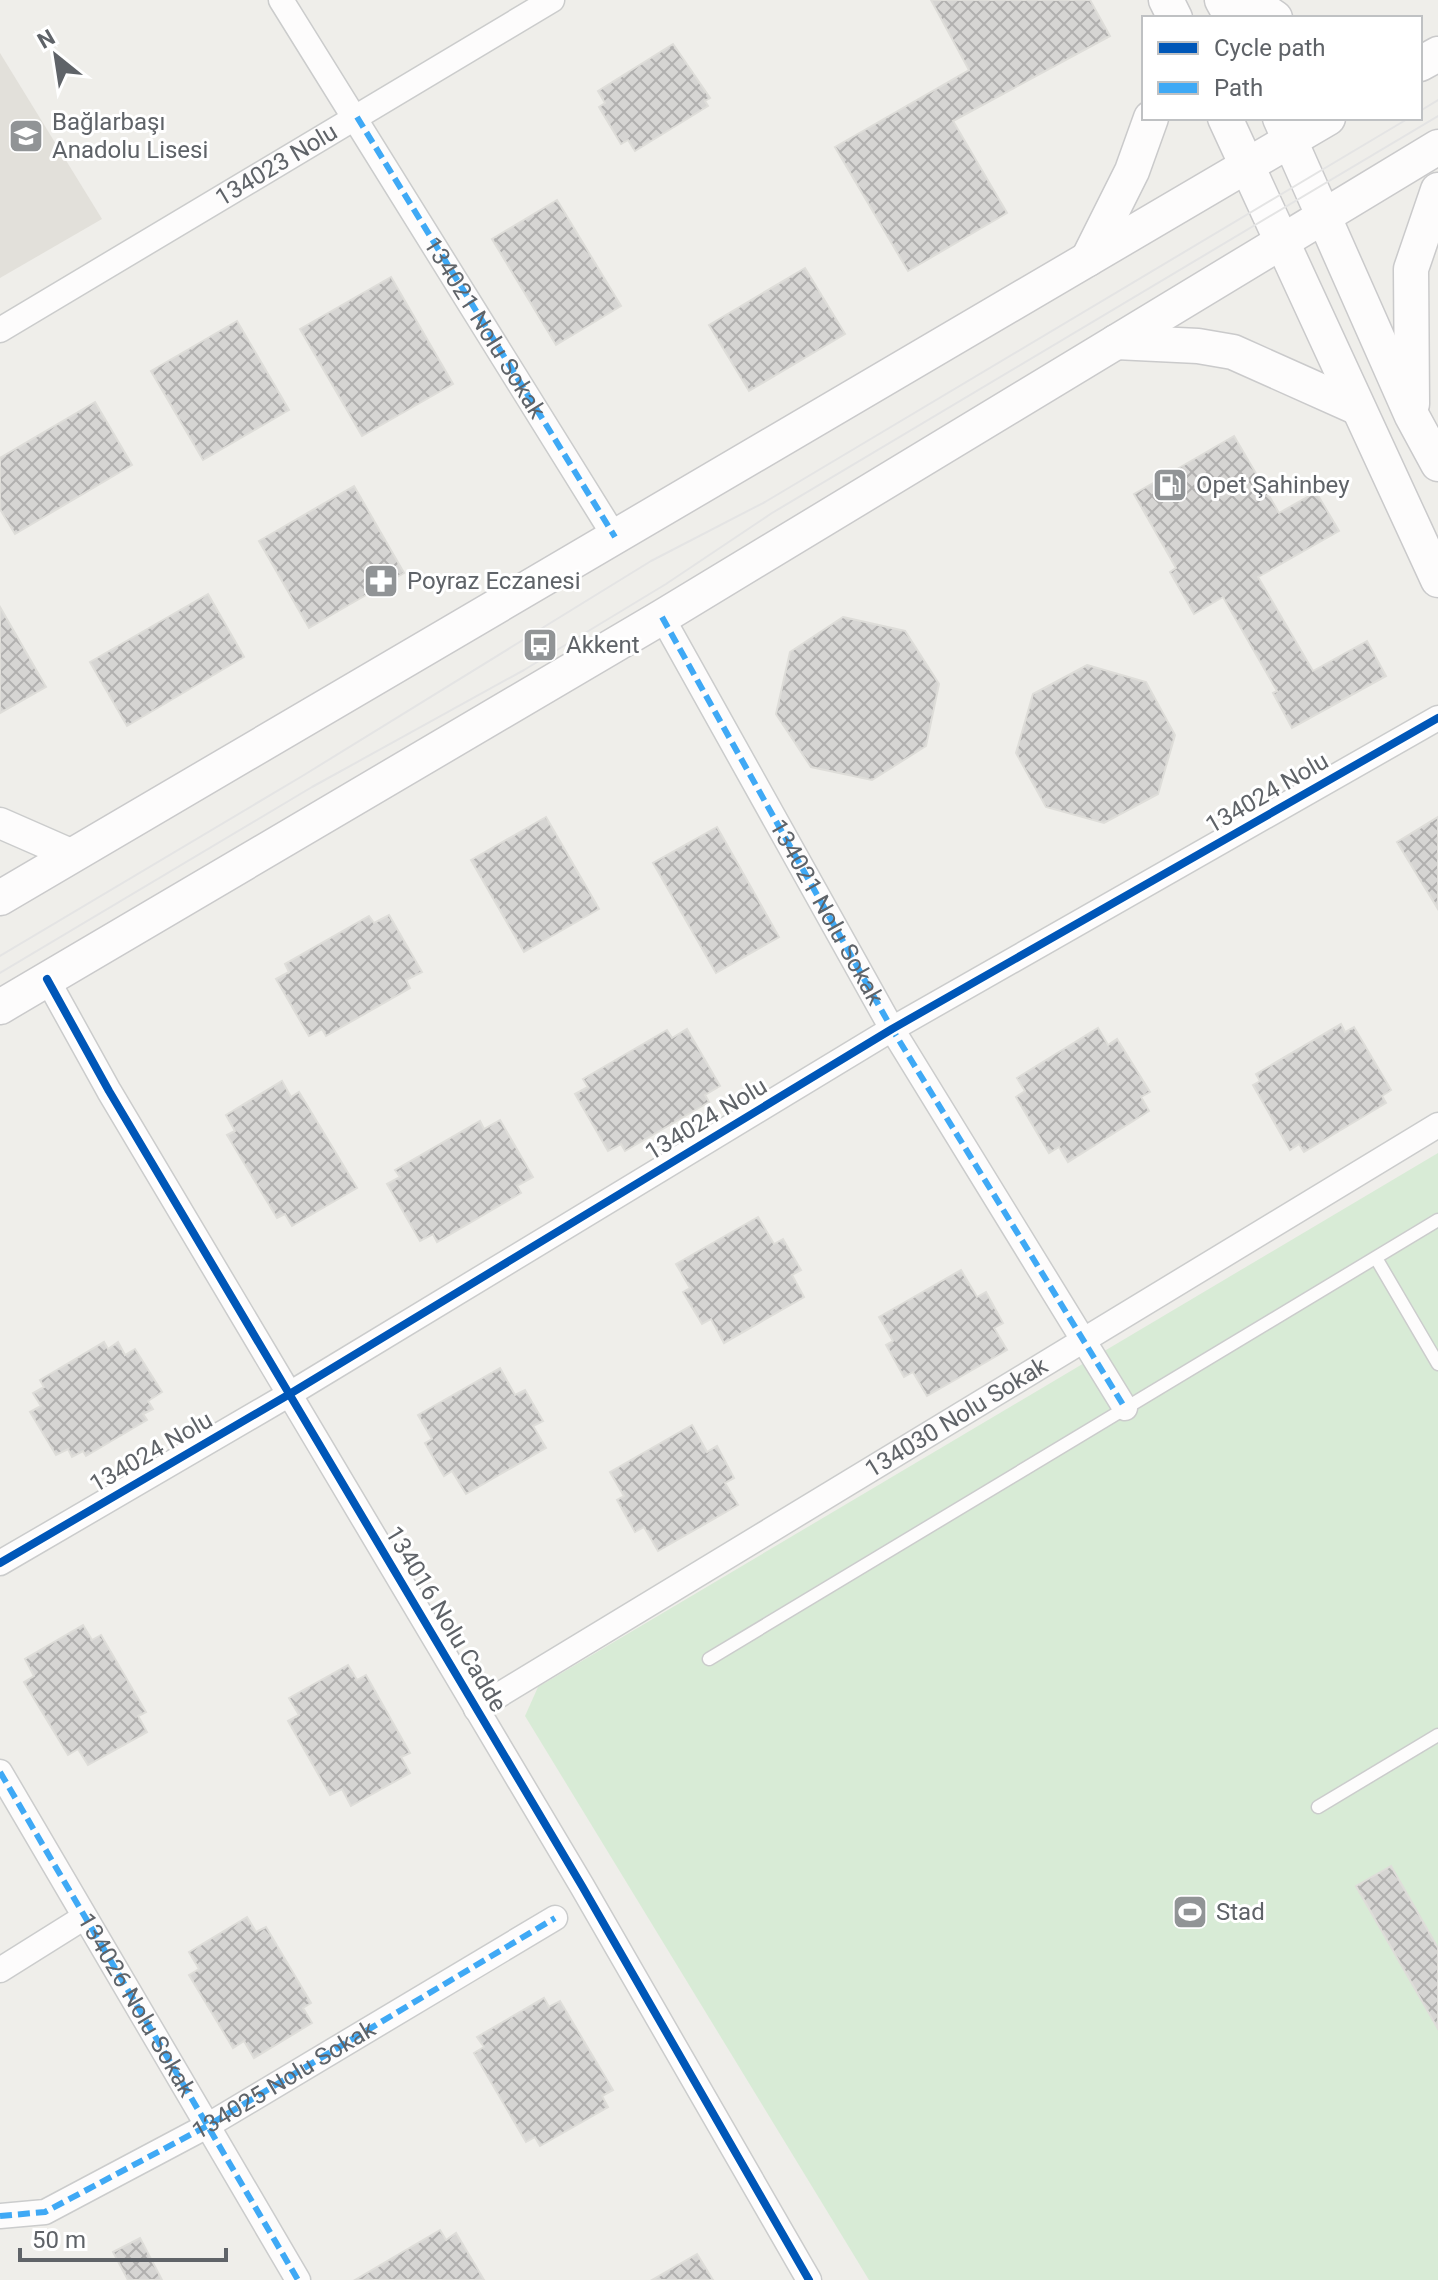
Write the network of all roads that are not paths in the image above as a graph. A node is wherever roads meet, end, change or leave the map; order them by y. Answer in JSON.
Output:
{"nodes":[{"id":1,"x":281,"y":0,"type":"edge"},
{"id":2,"x":552,"y":0,"type":"edge"},
{"id":3,"x":1249,"y":0,"type":"edge"},
{"id":4,"x":1272,"y":16,"type":"edge"},
{"id":5,"x":357,"y":117,"type":"junction"},
{"id":6,"x":1150,"y":120,"type":"edge"},
{"id":7,"x":1226,"y":120,"type":"edge"},
{"id":8,"x":1320,"y":120,"type":"edge"},
{"id":9,"x":1286,"y":129,"type":"edge"},
{"id":10,"x":1438,"y":147,"type":"edge"},
{"id":11,"x":1248,"y":165,"type":"junction"},
{"id":12,"x":1438,"y":190,"type":"edge"},
{"id":13,"x":1323,"y":217,"type":"junction"},
{"id":14,"x":1280,"y":243,"type":"junction"},
{"id":15,"x":1088,"y":259,"type":"junction"},
{"id":16,"x":0,"y":330,"type":"edge"},
{"id":17,"x":1116,"y":342,"type":"junction"},
{"id":18,"x":1356,"y":407,"type":"junction"},
{"id":19,"x":1412,"y":416,"type":"junction"},
{"id":20,"x":1438,"y":464,"type":"edge"},
{"id":21,"x":615,"y":537,"type":"junction"},
{"id":22,"x":1438,"y":580,"type":"edge"},
{"id":23,"x":662,"y":617,"type":"junction"},
{"id":24,"x":1438,"y":718,"type":"edge"},
{"id":25,"x":0,"y":823,"type":"edge"},
{"id":26,"x":73,"y":855,"type":"junction"},
{"id":27,"x":0,"y":898,"type":"edge"},
{"id":28,"x":47,"y":979,"type":"junction"},
{"id":29,"x":0,"y":1007,"type":"edge"},
{"id":30,"x":892,"y":1029,"type":"junction"},
{"id":31,"x":1438,"y":1125,"type":"edge"},
{"id":32,"x":1438,"y":1220,"type":"edge"},
{"id":33,"x":1376,"y":1258,"type":"junction"},
{"id":34,"x":1084,"y":1340,"type":"junction"},
{"id":35,"x":1438,"y":1364,"type":"edge"},
{"id":36,"x":288,"y":1395,"type":"junction"},
{"id":37,"x":1125,"y":1408,"type":"junction"},
{"id":38,"x":0,"y":1563,"type":"edge"},
{"id":39,"x":709,"y":1659,"type":"dead end"},
{"id":40,"x":476,"y":1709,"type":"junction"},
{"id":41,"x":1438,"y":1735,"type":"edge"},
{"id":42,"x":0,"y":1772,"type":"edge"},
{"id":43,"x":1318,"y":1807,"type":"dead end"},
{"id":44,"x":83,"y":1918,"type":"junction"},
{"id":45,"x":555,"y":1918,"type":"dead end"},
{"id":46,"x":0,"y":1970,"type":"edge"},
{"id":47,"x":207,"y":2126,"type":"junction"},
{"id":48,"x":0,"y":2216,"type":"edge"},
{"id":49,"x":298,"y":2280,"type":"edge"},
{"id":50,"x":809,"y":2280,"type":"edge"}],
"edges":[{"from":1,"to":5,"type":"street","name":"134021 Nolu Sokak"},
{"from":2,"to":5,"type":"street","name":"134023 Nolu"},
{"from":3,"to":4,"type":"main road"},
{"from":5,"to":16,"type":"street","name":"134023 Nolu"},
{"from":5,"to":21,"type":"street","name":"134021 Nolu Sokak"},
{"from":6,"to":15,"type":"main road"},
{"from":7,"to":11,"type":"main road"},
{"from":8,"to":9,"type":"main road"},
{"from":9,"to":11,"type":"main road"},
{"from":9,"to":13,"type":"main road"},
{"from":10,"to":13,"type":"main road"},
{"from":11,"to":14,"type":"main road"},
{"from":11,"to":15,"type":"main road"},
{"from":12,"to":19,"type":"main road"},
{"from":13,"to":14,"type":"main road"},
{"from":13,"to":19,"type":"main road"},
{"from":14,"to":17,"type":"main road"},
{"from":14,"to":18,"type":"main road"},
{"from":15,"to":21,"type":"main road"},
{"from":17,"to":18,"type":"main road"},
{"from":17,"to":23,"type":"main road"},
{"from":18,"to":22,"type":"main road"},
{"from":19,"to":20,"type":"main road"},
{"from":21,"to":26,"type":"main road"},
{"from":23,"to":28,"type":"main road"},
{"from":23,"to":30,"type":"street","name":"134021 Nolu Sokak"},
{"from":24,"to":30,"type":"street","name":"134024 Nolu"},
{"from":25,"to":26,"type":"street"},
{"from":26,"to":27,"type":"main road"},
{"from":28,"to":29,"type":"main road"},
{"from":28,"to":36,"type":"street","name":"134016 Nolu Cadde"},
{"from":30,"to":34,"type":"street","name":"134021 Nolu Sokak"},
{"from":30,"to":36,"type":"street","name":"134024 Nolu"},
{"from":31,"to":34,"type":"street","name":"134030 Nolu Sokak"},
{"from":32,"to":33,"type":"lane"},
{"from":33,"to":35,"type":"lane"},
{"from":33,"to":37,"type":"lane"},
{"from":34,"to":37,"type":"street","name":"134021 Nolu Sokak"},
{"from":34,"to":40,"type":"street","name":"134030 Nolu Sokak"},
{"from":36,"to":38,"type":"street","name":"134024 Nolu"},
{"from":36,"to":40,"type":"street","name":"134016 Nolu Cadde"},
{"from":37,"to":39,"type":"lane"},
{"from":40,"to":50,"type":"street","name":"134016 Nolu Cadde"},
{"from":41,"to":43,"type":"lane"},
{"from":42,"to":44,"type":"street","name":"134026 Nolu Sokak"},
{"from":44,"to":46,"type":"street"},
{"from":44,"to":47,"type":"street","name":"134026 Nolu Sokak"},
{"from":45,"to":47,"type":"street","name":"134025 Nolu Sokak"},
{"from":47,"to":48,"type":"street","name":"134025 Nolu Sokak"},
{"from":47,"to":49,"type":"street","name":"134026 Nolu Sokak"}]}
